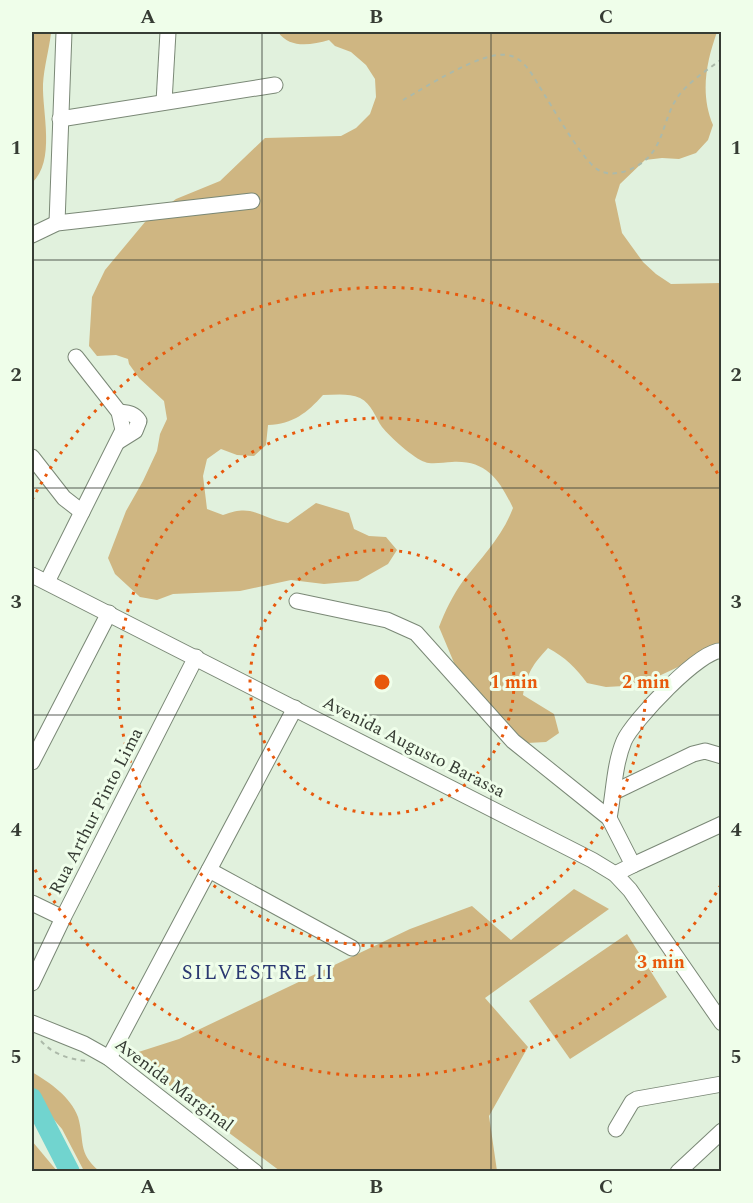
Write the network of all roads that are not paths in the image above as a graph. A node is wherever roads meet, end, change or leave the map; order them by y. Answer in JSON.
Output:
{"nodes":[{"id":1,"x":64,"y":32,"type":"edge"},
{"id":2,"x":168,"y":32,"type":"edge"},
{"id":3,"x":275,"y":84,"type":"dead end"},
{"id":4,"x":164,"y":102,"type":"junction"},
{"id":5,"x":60,"y":118,"type":"junction"},
{"id":6,"x":252,"y":201,"type":"dead end"},
{"id":7,"x":57,"y":222,"type":"junction"},
{"id":8,"x":32,"y":235,"type":"edge"},
{"id":9,"x":76,"y":357,"type":"dead end"},
{"id":10,"x":32,"y":457,"type":"edge"},
{"id":11,"x":82,"y":512,"type":"junction"},
{"id":12,"x":32,"y":574,"type":"edge"},
{"id":13,"x":47,"y":582,"type":"junction"},
{"id":14,"x":297,"y":601,"type":"dead end"},
{"id":15,"x":109,"y":613,"type":"junction"},
{"id":16,"x":722,"y":651,"type":"edge"},
{"id":17,"x":196,"y":657,"type":"junction"},
{"id":18,"x":295,"y":708,"type":"junction"},
{"id":19,"x":722,"y":756,"type":"edge"},
{"id":20,"x":32,"y":762,"type":"edge"},
{"id":21,"x":614,"y":792,"type":"junction"},
{"id":22,"x":609,"y":818,"type":"junction"},
{"id":23,"x":722,"y":824,"type":"edge"},
{"id":24,"x":633,"y":865,"type":"junction"},
{"id":25,"x":209,"y":870,"type":"junction"},
{"id":26,"x":615,"y":874,"type":"junction"},
{"id":27,"x":32,"y":903,"type":"edge"},
{"id":28,"x":63,"y":918,"type":"junction"},
{"id":29,"x":352,"y":948,"type":"dead end"},
{"id":30,"x":32,"y":983,"type":"edge"},
{"id":31,"x":32,"y":1023,"type":"edge"},
{"id":32,"x":722,"y":1023,"type":"edge"},
{"id":33,"x":109,"y":1058,"type":"junction"},
{"id":34,"x":722,"y":1084,"type":"edge"},
{"id":35,"x":616,"y":1129,"type":"dead end"},
{"id":36,"x":722,"y":1131,"type":"edge"},
{"id":37,"x":255,"y":1172,"type":"edge"},
{"id":38,"x":678,"y":1172,"type":"edge"}],
"edges":[{"from":1,"to":5,"type":"street"},
{"from":2,"to":4,"type":"street"},
{"from":3,"to":4,"type":"street"},
{"from":4,"to":5,"type":"street"},
{"from":5,"to":7,"type":"street"},
{"from":6,"to":7,"type":"street"},
{"from":7,"to":8,"type":"street"},
{"from":9,"to":11,"type":"street"},
{"from":10,"to":11,"type":"street"},
{"from":11,"to":13,"type":"street"},
{"from":12,"to":13,"type":"street","name":"Avenida Augusto Barassa"},
{"from":13,"to":15,"type":"street","name":"Avenida Augusto Barassa"},
{"from":14,"to":22,"type":"street"},
{"from":15,"to":17,"type":"street","name":"Avenida Augusto Barassa"},
{"from":15,"to":20,"type":"street"},
{"from":16,"to":21,"type":"street"},
{"from":17,"to":18,"type":"street","name":"Avenida Augusto Barassa"},
{"from":17,"to":28,"type":"street","name":"Rua Arthur Pinto Lima"},
{"from":18,"to":25,"type":"street"},
{"from":18,"to":26,"type":"street","name":"Avenida Augusto Barassa"},
{"from":19,"to":21,"type":"street"},
{"from":21,"to":22,"type":"street"},
{"from":22,"to":24,"type":"street"},
{"from":23,"to":24,"type":"street"},
{"from":24,"to":26,"type":"street"},
{"from":25,"to":29,"type":"street"},
{"from":25,"to":33,"type":"street"},
{"from":26,"to":32,"type":"street","name":"Avenida Augusto Barassa"},
{"from":27,"to":28,"type":"street"},
{"from":28,"to":30,"type":"street","name":"Rua Arthur Pinto Lima"},
{"from":31,"to":33,"type":"street","name":"Avenida Marginal"},
{"from":33,"to":37,"type":"street","name":"Avenida Marginal"},
{"from":34,"to":35,"type":"street"},
{"from":36,"to":38,"type":"street"}]}
